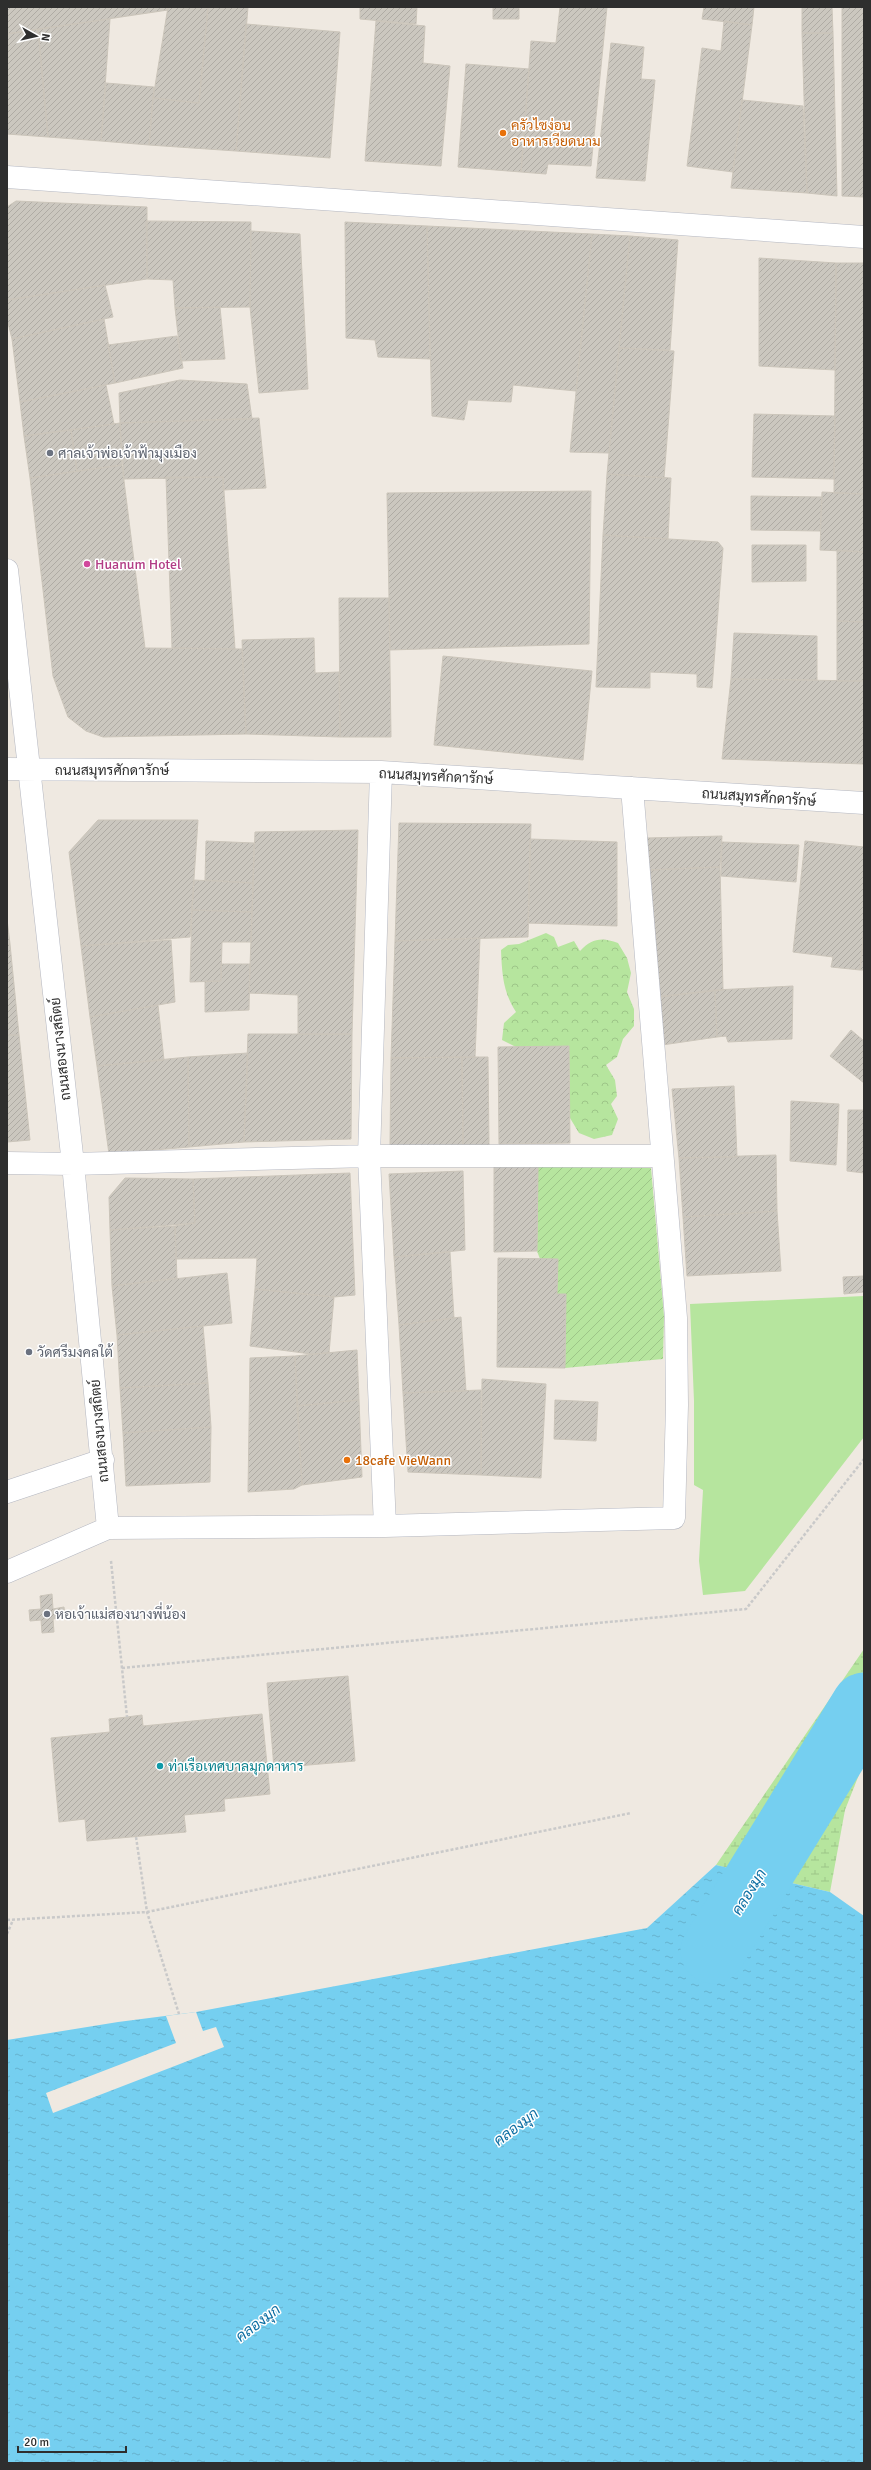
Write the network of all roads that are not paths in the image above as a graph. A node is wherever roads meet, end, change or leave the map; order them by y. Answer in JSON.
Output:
{"nodes":[{"id":1,"x":7,"y":177,"type":"edge"},
{"id":2,"x":864,"y":237,"type":"edge"},
{"id":3,"x":7,"y":570,"type":"edge"},
{"id":4,"x":18,"y":769,"type":"edge"},
{"id":5,"x":381,"y":772,"type":"junction"},
{"id":6,"x":632,"y":788,"type":"junction"},
{"id":7,"x":864,"y":803,"type":"edge"},
{"id":8,"x":369,"y":1156,"type":"junction"},
{"id":9,"x":662,"y":1156,"type":"junction"},
{"id":10,"x":7,"y":1163,"type":"edge"},
{"id":11,"x":73,"y":1164,"type":"junction"},
{"id":12,"x":103,"y":1460,"type":"junction"},
{"id":13,"x":7,"y":1492,"type":"edge"},
{"id":14,"x":386,"y":1526,"type":"junction"},
{"id":15,"x":108,"y":1528,"type":"junction"},
{"id":16,"x":7,"y":1572,"type":"edge"}],
"edges":[{"from":1,"to":2,"type":"street"},
{"from":3,"to":4,"type":"street","name":"ถนนสองนางสถิตย์"},
{"from":4,"to":5,"type":"street","name":"ถนนสมุทรศักดารักษ์"},
{"from":4,"to":11,"type":"street","name":"ถนนสองนางสถิตย์"},
{"from":5,"to":6,"type":"street","name":"ถนนสมุทรศักดารักษ์"},
{"from":5,"to":8,"type":"street"},
{"from":6,"to":7,"type":"street","name":"ถนนสมุทรศักดารักษ์"},
{"from":6,"to":9,"type":"street"},
{"from":8,"to":9,"type":"street"},
{"from":8,"to":11,"type":"street"},
{"from":8,"to":14,"type":"street"},
{"from":9,"to":14,"type":"street"},
{"from":10,"to":11,"type":"street"},
{"from":11,"to":12,"type":"street","name":"ถนนสองนางสถิตย์"},
{"from":12,"to":13,"type":"street"},
{"from":12,"to":15,"type":"street","name":"ถนนสองนางสถิตย์"},
{"from":14,"to":15,"type":"street"},
{"from":15,"to":16,"type":"street"}]}
